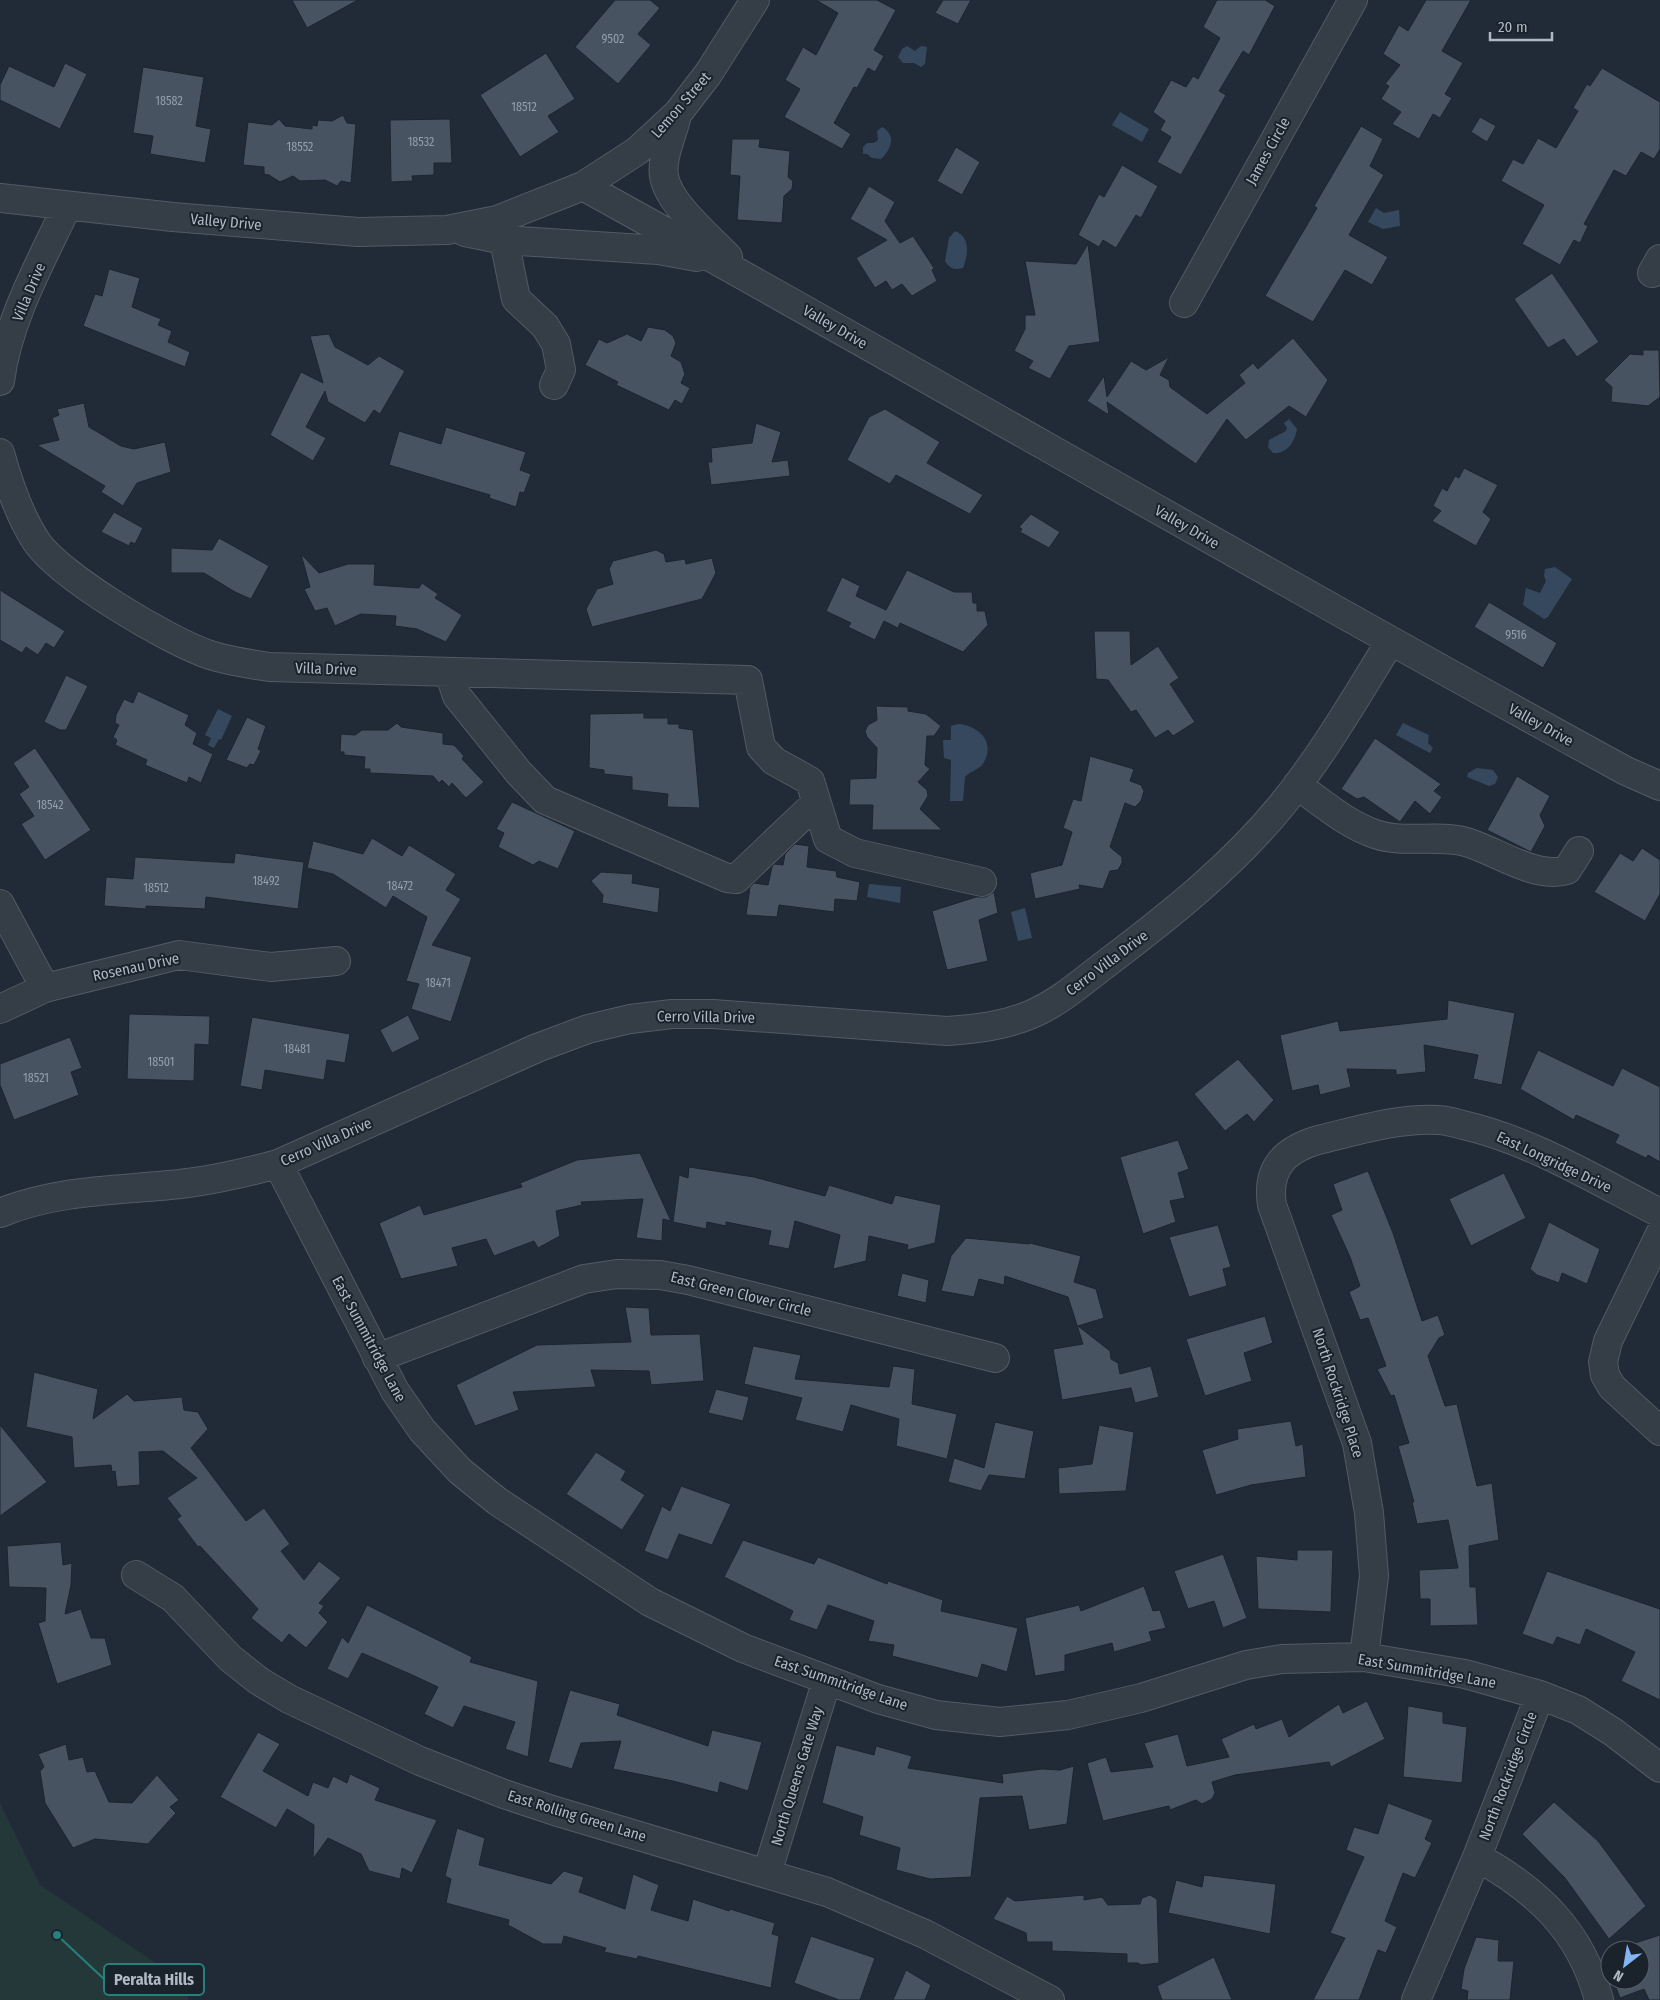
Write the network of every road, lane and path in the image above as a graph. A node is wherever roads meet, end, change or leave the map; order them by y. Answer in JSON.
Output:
{"nodes":[{"id":1,"x":755,"y":0,"type":"edge"},
{"id":2,"x":1353,"y":0,"type":"edge"},
{"id":3,"x":678,"y":113,"type":"junction"},
{"id":4,"x":583,"y":186,"type":"junction"},
{"id":5,"x":0,"y":198,"type":"edge"},
{"id":6,"x":67,"y":206,"type":"junction"},
{"id":7,"x":453,"y":229,"type":"junction"},
{"id":8,"x":504,"y":240,"type":"junction"},
{"id":9,"x":719,"y":261,"type":"junction"},
{"id":10,"x":744,"y":275,"type":"junction"},
{"id":11,"x":1184,"y":303,"type":"dead end"},
{"id":12,"x":0,"y":381,"type":"edge"},
{"id":13,"x":554,"y":385,"type":"dead end"},
{"id":14,"x":0,"y":452,"type":"edge"},
{"id":15,"x":1390,"y":642,"type":"junction"},
{"id":16,"x":449,"y":672,"type":"junction"},
{"id":17,"x":1297,"y":785,"type":"junction"},
{"id":18,"x":1660,"y":786,"type":"edge"},
{"id":19,"x":816,"y":802,"type":"junction"},
{"id":20,"x":1579,"y":851,"type":"dead end"},
{"id":21,"x":982,"y":882,"type":"dead end"},
{"id":22,"x":0,"y":904,"type":"edge"},
{"id":23,"x":336,"y":961,"type":"dead end"},
{"id":24,"x":45,"y":988,"type":"junction"},
{"id":25,"x":0,"y":1009,"type":"edge"},
{"id":26,"x":278,"y":1164,"type":"junction"},
{"id":27,"x":1278,"y":1167,"type":"joint"},
{"id":28,"x":0,"y":1213,"type":"edge"},
{"id":29,"x":1660,"y":1213,"type":"edge"},
{"id":30,"x":1660,"y":1234,"type":"edge"},
{"id":31,"x":376,"y":1358,"type":"junction"},
{"id":32,"x":995,"y":1358,"type":"dead end"},
{"id":33,"x":1660,"y":1431,"type":"edge"},
{"id":34,"x":136,"y":1575,"type":"dead end"},
{"id":35,"x":1364,"y":1658,"type":"junction"},
{"id":36,"x":827,"y":1680,"type":"junction"},
{"id":37,"x":1540,"y":1695,"type":"junction"},
{"id":38,"x":1660,"y":1768,"type":"edge"},
{"id":39,"x":1477,"y":1857,"type":"junction"},
{"id":40,"x":767,"y":1873,"type":"junction"},
{"id":41,"x":1050,"y":2000,"type":"edge"},
{"id":42,"x":1416,"y":2000,"type":"edge"},
{"id":43,"x":1599,"y":2000,"type":"edge"}],
"edges":[{"from":1,"to":3,"type":"street","name":"Lemon Street"},
{"from":2,"to":11,"type":"street","name":"James Circle"},
{"from":3,"to":4,"type":"street","name":"Lemon Street"},
{"from":3,"to":10,"type":"street"},
{"from":4,"to":7,"type":"street","name":"Valley Drive"},
{"from":4,"to":9,"type":"street","name":"Valley Drive"},
{"from":5,"to":6,"type":"street","name":"Valley Drive"},
{"from":6,"to":7,"type":"street","name":"Valley Drive"},
{"from":6,"to":12,"type":"street","name":"Villa Drive"},
{"from":7,"to":8,"type":"street","name":"Valley Drive"},
{"from":8,"to":9,"type":"street","name":"Valley Drive"},
{"from":8,"to":13,"type":"street"},
{"from":9,"to":10,"type":"street","name":"Valley Drive"},
{"from":10,"to":15,"type":"street","name":"Valley Drive"},
{"from":14,"to":16,"type":"street","name":"Villa Drive"},
{"from":15,"to":17,"type":"street","name":"Cerro Villa Drive"},
{"from":15,"to":18,"type":"street","name":"Valley Drive"},
{"from":16,"to":19,"type":"street","name":"Villa Drive"},
{"from":16,"to":19,"type":"street"},
{"from":17,"to":20,"type":"street"},
{"from":17,"to":26,"type":"street","name":"Cerro Villa Drive"},
{"from":19,"to":21,"type":"street"},
{"from":22,"to":24,"type":"street"},
{"from":23,"to":24,"type":"street","name":"Rosenau Drive"},
{"from":24,"to":25,"type":"street","name":"Rosenau Drive"},
{"from":26,"to":28,"type":"street","name":"Cerro Villa Drive"},
{"from":26,"to":31,"type":"street","name":"East Summitridge Lane"},
{"from":27,"to":29,"type":"street","name":"East Longridge Drive"},
{"from":27,"to":35,"type":"street","name":"North Rockridge Place"},
{"from":30,"to":33,"type":"street"},
{"from":31,"to":32,"type":"street","name":"East Green Clover Circle"},
{"from":31,"to":36,"type":"street","name":"East Summitridge Lane"},
{"from":34,"to":40,"type":"street","name":"East Rolling Green Lane"},
{"from":35,"to":36,"type":"street","name":"East Summitridge Lane"},
{"from":35,"to":37,"type":"street","name":"East Summitridge Lane"},
{"from":36,"to":40,"type":"street","name":"North Queens Gate Way"},
{"from":37,"to":38,"type":"street","name":"East Summitridge Lane"},
{"from":37,"to":39,"type":"street","name":"North Rockridge Circle"},
{"from":39,"to":42,"type":"street","name":"North Rockridge Circle"},
{"from":39,"to":43,"type":"street","name":"North Rockridge Circle"},
{"from":40,"to":41,"type":"street","name":"East Rolling Green Lane"}]}
